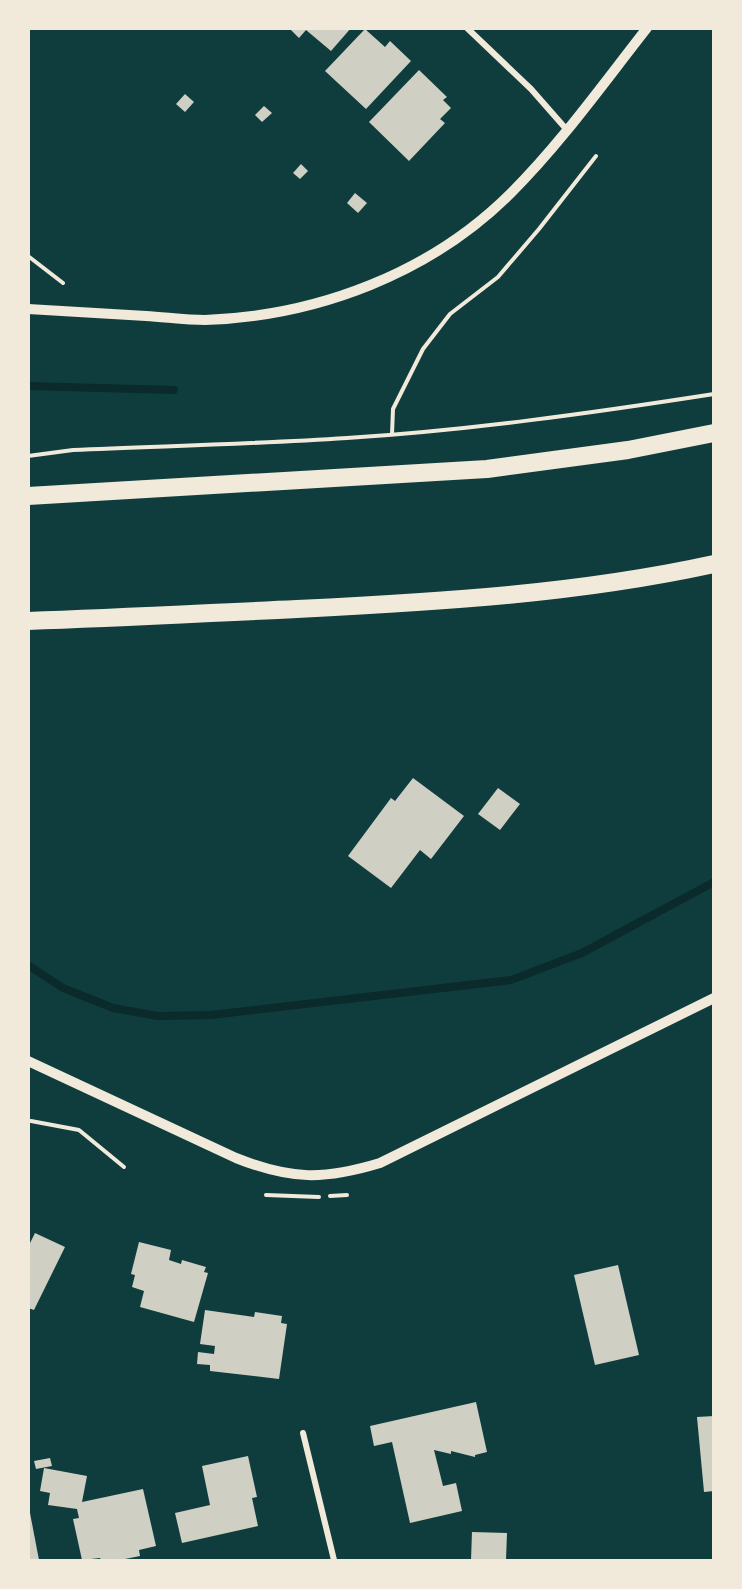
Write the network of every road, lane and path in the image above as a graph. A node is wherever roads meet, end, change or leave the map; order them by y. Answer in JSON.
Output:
{"nodes":[{"id":1,"x":467,"y":28,"type":"edge"},
{"id":2,"x":647,"y":28,"type":"edge"},
{"id":3,"x":567,"y":130,"type":"junction"},
{"id":4,"x":596,"y":156,"type":"dead end"},
{"id":5,"x":28,"y":256,"type":"edge"},
{"id":6,"x":63,"y":283,"type":"dead end"},
{"id":7,"x":28,"y":309,"type":"edge"},
{"id":8,"x":714,"y":394,"type":"edge"},
{"id":9,"x":392,"y":434,"type":"junction"},
{"id":10,"x":714,"y":434,"type":"edge"},
{"id":11,"x":28,"y":456,"type":"edge"},
{"id":12,"x":28,"y":496,"type":"edge"},
{"id":13,"x":714,"y":564,"type":"edge"},
{"id":14,"x":37,"y":621,"type":"edge"},
{"id":15,"x":714,"y":998,"type":"edge"},
{"id":16,"x":28,"y":1060,"type":"edge"},
{"id":17,"x":31,"y":1121,"type":"dead end"},
{"id":18,"x":124,"y":1167,"type":"dead end"},
{"id":19,"x":303,"y":1433,"type":"dead end"},
{"id":20,"x":334,"y":1560,"type":"edge"}],
"edges":[{"from":1,"to":3,"type":"street"},
{"from":2,"to":3,"type":"street"},
{"from":3,"to":7,"type":"street"},
{"from":4,"to":9,"type":"path"},
{"from":5,"to":6,"type":"path"},
{"from":8,"to":9,"type":"path"},
{"from":9,"to":11,"type":"path"},
{"from":10,"to":12,"type":"highway"},
{"from":13,"to":14,"type":"highway"},
{"from":15,"to":16,"type":"street"},
{"from":17,"to":18,"type":"path"},
{"from":19,"to":20,"type":"street"}]}
